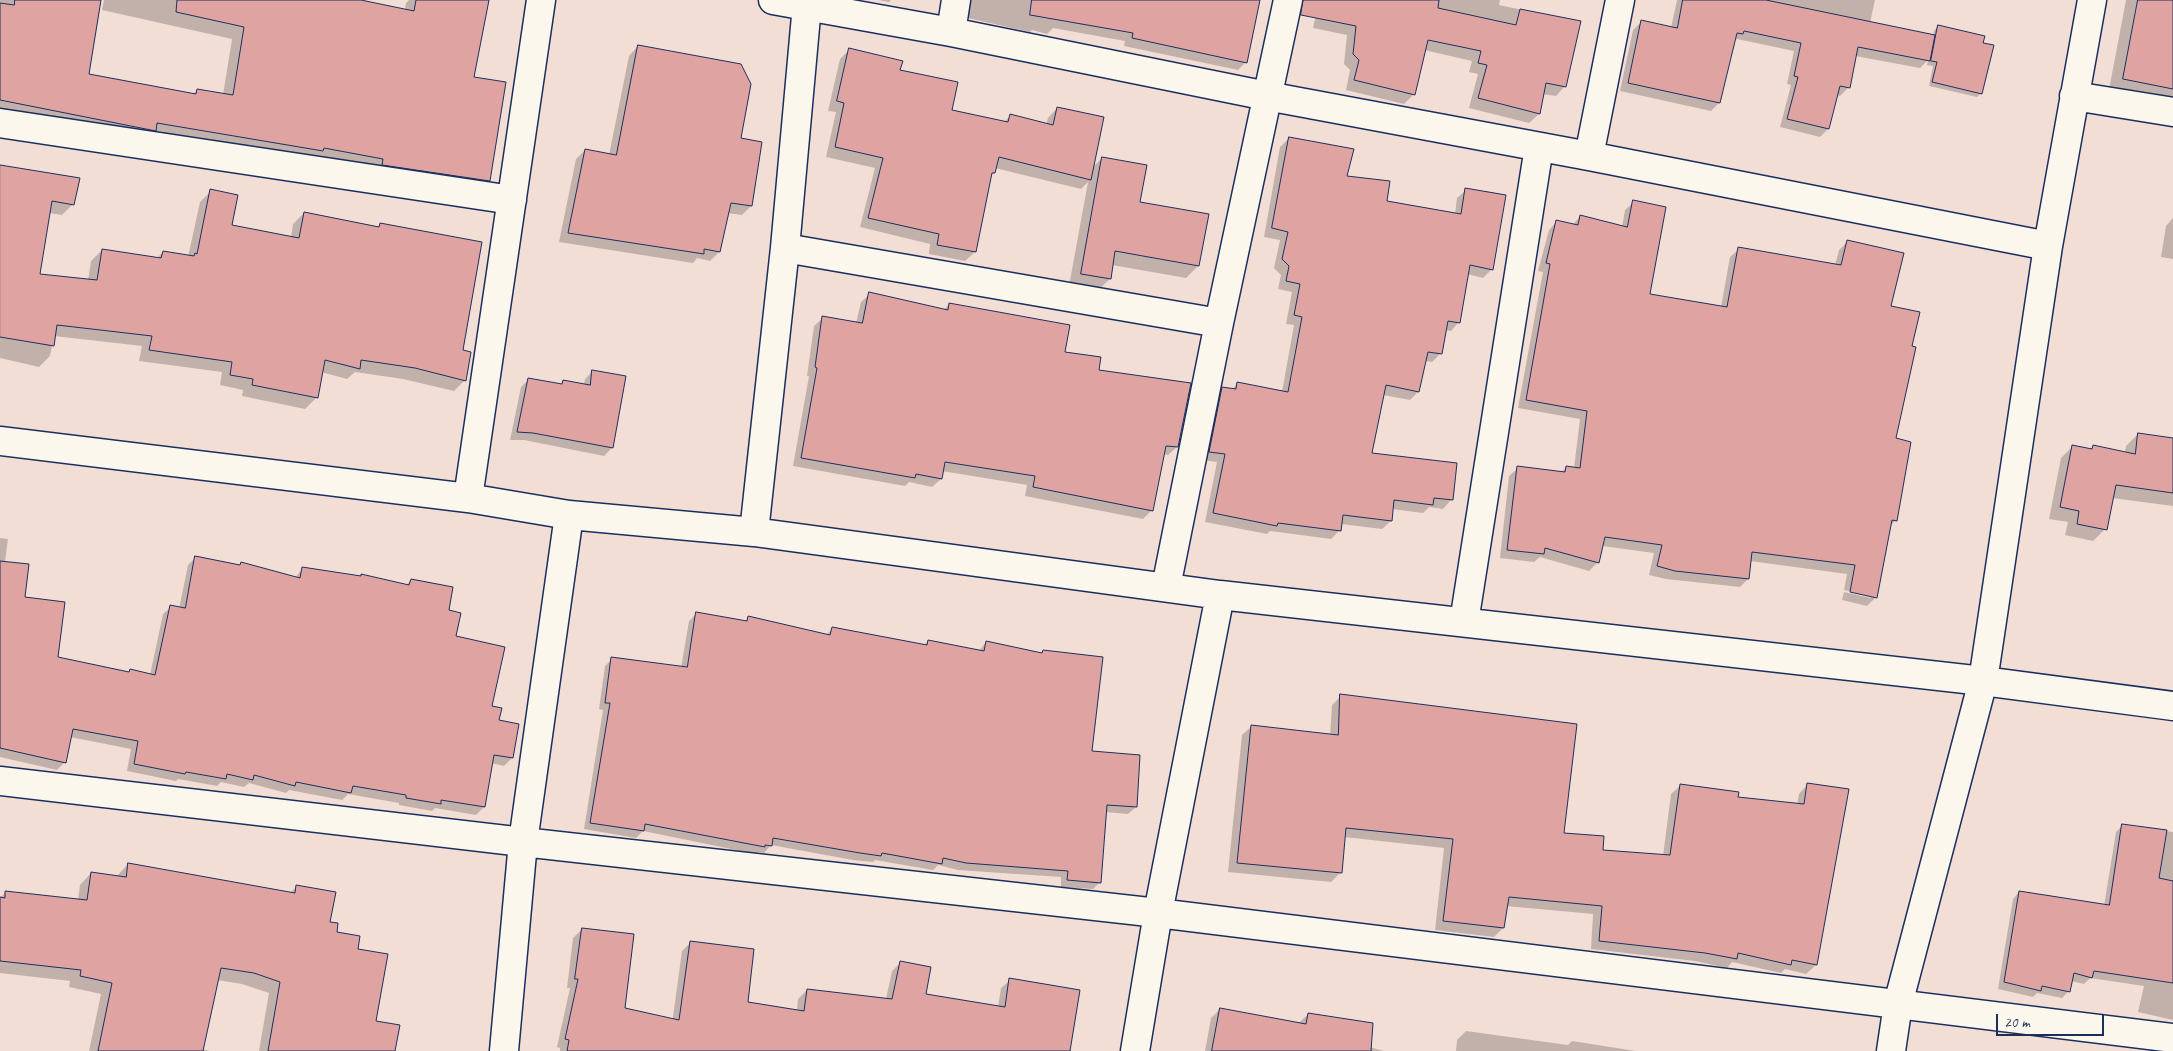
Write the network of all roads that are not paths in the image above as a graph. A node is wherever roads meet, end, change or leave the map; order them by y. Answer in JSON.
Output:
{"nodes":[{"id":1,"x":541,"y":0,"type":"edge"},
{"id":2,"x":773,"y":0,"type":"edge"},
{"id":3,"x":956,"y":0,"type":"edge"},
{"id":4,"x":1288,"y":0,"type":"edge"},
{"id":5,"x":1620,"y":0,"type":"edge"},
{"id":6,"x":2092,"y":0,"type":"edge"},
{"id":7,"x":807,"y":5,"type":"junction"},
{"id":8,"x":951,"y":32,"type":"junction"},
{"id":9,"x":1267,"y":96,"type":"junction"},
{"id":10,"x":2074,"y":96,"type":"junction"},
{"id":11,"x":2173,"y":112,"type":"edge"},
{"id":12,"x":0,"y":123,"type":"edge"},
{"id":13,"x":1540,"y":147,"type":"junction"},
{"id":14,"x":1589,"y":156,"type":"junction"},
{"id":15,"x":512,"y":200,"type":"junction"},
{"id":16,"x":2048,"y":246,"type":"junction"},
{"id":17,"x":785,"y":248,"type":"junction"},
{"id":18,"x":1219,"y":322,"type":"junction"},
{"id":19,"x":0,"y":440,"type":"edge"},
{"id":20,"x":468,"y":498,"type":"junction"},
{"id":21,"x":569,"y":515,"type":"junction"},
{"id":22,"x":754,"y":532,"type":"junction"},
{"id":23,"x":1166,"y":587,"type":"junction"},
{"id":24,"x":1220,"y":595,"type":"junction"},
{"id":25,"x":1464,"y":622,"type":"junction"},
{"id":26,"x":1983,"y":681,"type":"junction"},
{"id":27,"x":2173,"y":706,"type":"edge"},
{"id":28,"x":0,"y":781,"type":"edge"},
{"id":29,"x":523,"y":842,"type":"junction"},
{"id":30,"x":1158,"y":914,"type":"junction"},
{"id":31,"x":1898,"y":1004,"type":"junction"},
{"id":32,"x":2173,"y":1038,"type":"edge"},
{"id":33,"x":504,"y":1051,"type":"edge"},
{"id":34,"x":1135,"y":1051,"type":"edge"},
{"id":35,"x":1891,"y":1051,"type":"edge"}],
"edges":[{"from":1,"to":15,"type":"street"},
{"from":2,"to":7,"type":"street"},
{"from":3,"to":8,"type":"street"},
{"from":4,"to":9,"type":"street"},
{"from":5,"to":14,"type":"street"},
{"from":6,"to":10,"type":"street"},
{"from":7,"to":8,"type":"street"},
{"from":7,"to":17,"type":"street"},
{"from":8,"to":9,"type":"street"},
{"from":9,"to":13,"type":"street"},
{"from":9,"to":18,"type":"street"},
{"from":10,"to":11,"type":"street"},
{"from":10,"to":16,"type":"street"},
{"from":12,"to":15,"type":"street"},
{"from":13,"to":14,"type":"street"},
{"from":13,"to":25,"type":"street"},
{"from":14,"to":16,"type":"street"},
{"from":15,"to":20,"type":"street"},
{"from":16,"to":26,"type":"street"},
{"from":17,"to":18,"type":"street"},
{"from":17,"to":22,"type":"street"},
{"from":18,"to":23,"type":"street"},
{"from":19,"to":20,"type":"street"},
{"from":20,"to":21,"type":"street"},
{"from":21,"to":22,"type":"street"},
{"from":21,"to":29,"type":"street"},
{"from":22,"to":23,"type":"street"},
{"from":23,"to":24,"type":"street"},
{"from":24,"to":25,"type":"street"},
{"from":24,"to":30,"type":"street"},
{"from":25,"to":26,"type":"street"},
{"from":26,"to":27,"type":"street"},
{"from":26,"to":31,"type":"street"},
{"from":28,"to":29,"type":"street"},
{"from":29,"to":30,"type":"street"},
{"from":29,"to":33,"type":"street"},
{"from":30,"to":31,"type":"street"},
{"from":30,"to":34,"type":"street"},
{"from":31,"to":32,"type":"street"},
{"from":31,"to":35,"type":"street"}]}
